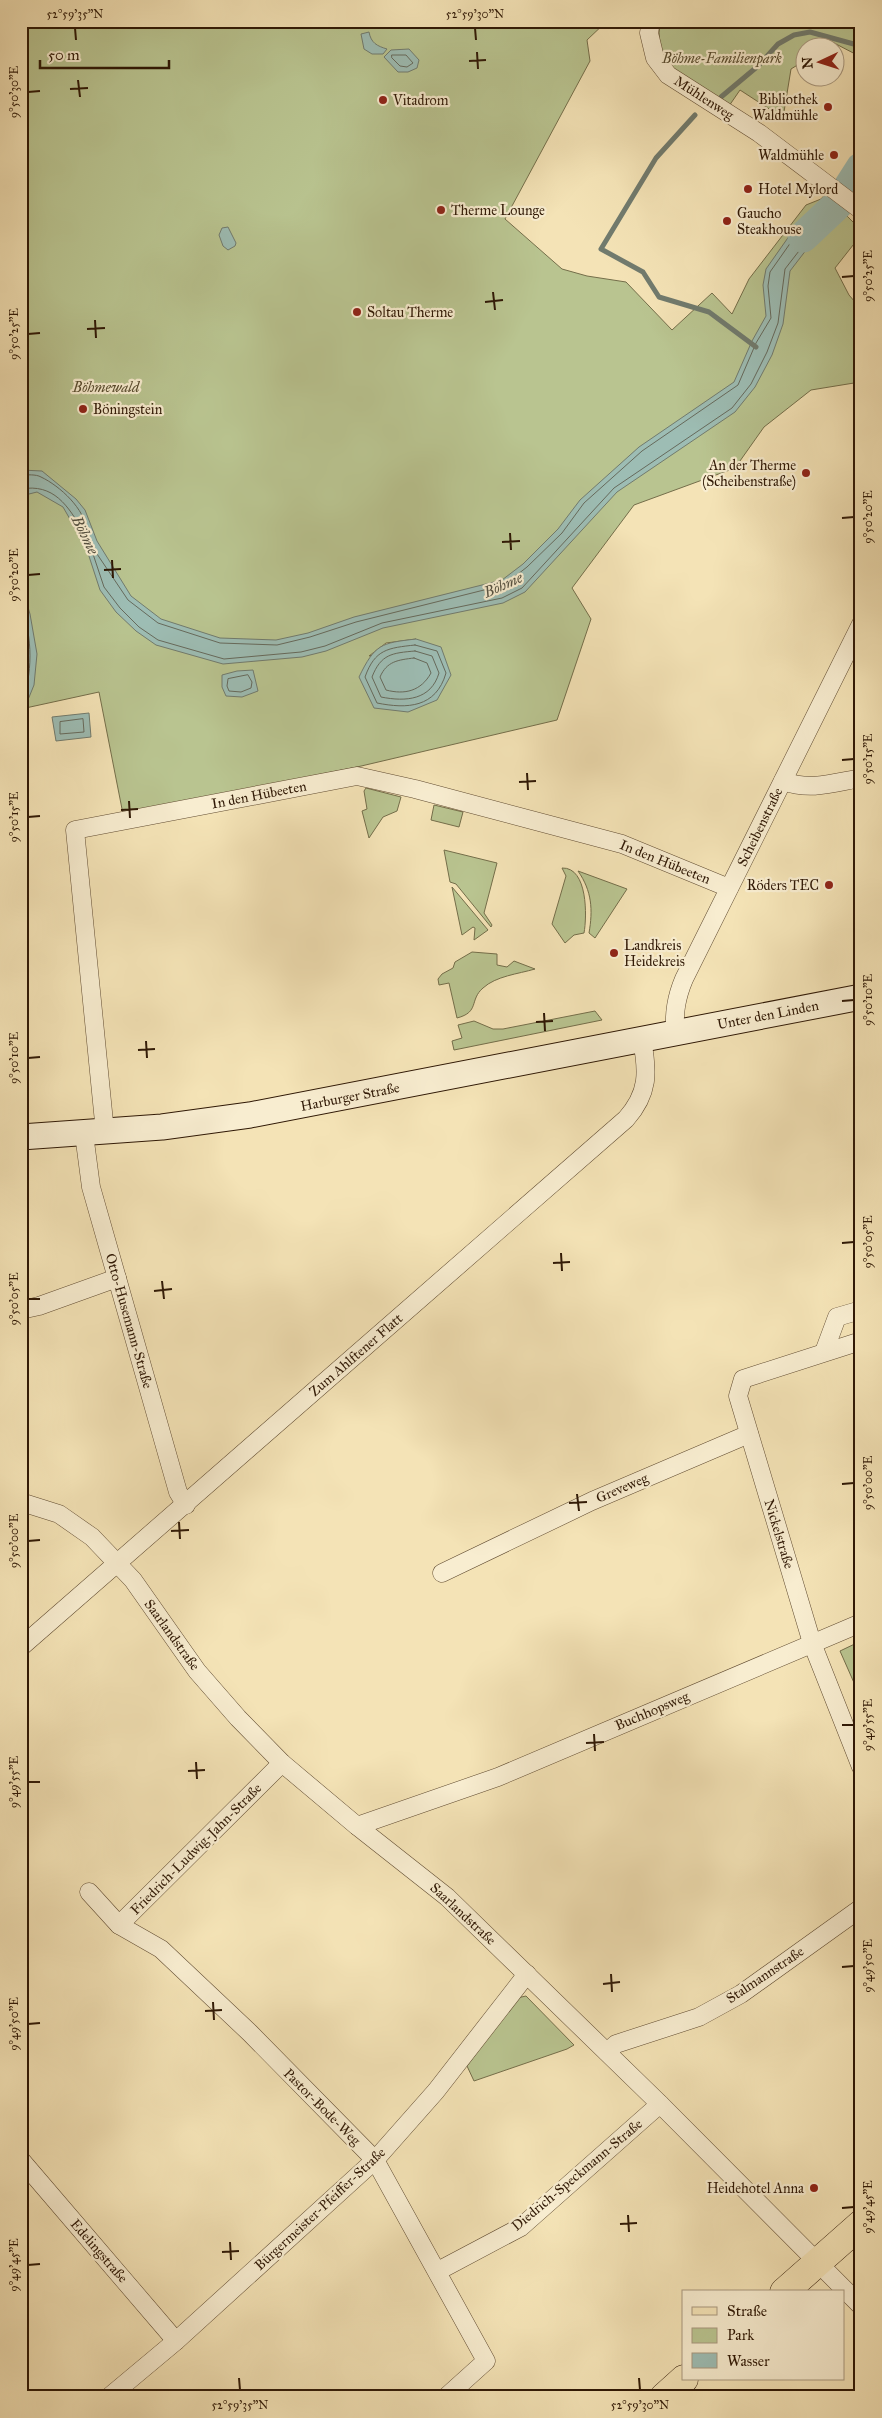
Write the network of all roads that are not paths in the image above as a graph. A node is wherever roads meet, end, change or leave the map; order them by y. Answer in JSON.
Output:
{"nodes":[{"id":1,"x":652,"y":21,"type":"edge"},
{"id":2,"x":857,"y":207,"type":"edge"},
{"id":3,"x":861,"y":624,"type":"edge"},
{"id":4,"x":861,"y":778,"type":"edge"},
{"id":5,"x":783,"y":781,"type":"junction"},
{"id":6,"x":730,"y":888,"type":"junction"},
{"id":7,"x":861,"y":997,"type":"edge"},
{"id":8,"x":675,"y":1034,"type":"junction"},
{"id":9,"x":642,"y":1040,"type":"junction"},
{"id":10,"x":94,"y":1133,"type":"junction"},
{"id":11,"x":21,"y":1137,"type":"edge"},
{"id":12,"x":117,"y":1278,"type":"junction"},
{"id":13,"x":21,"y":1310,"type":"edge"},
{"id":14,"x":861,"y":1310,"type":"edge"},
{"id":15,"x":861,"y":1340,"type":"edge"},
{"id":16,"x":824,"y":1352,"type":"junction"},
{"id":17,"x":749,"y":1434,"type":"junction"},
{"id":18,"x":21,"y":1502,"type":"edge"},
{"id":19,"x":186,"y":1505,"type":"junction"},
{"id":20,"x":116,"y":1562,"type":"junction"},
{"id":21,"x":442,"y":1573,"type":"dead end"},
{"id":22,"x":861,"y":1623,"type":"edge"},
{"id":23,"x":812,"y":1644,"type":"junction"},
{"id":24,"x":21,"y":1647,"type":"edge"},
{"id":25,"x":282,"y":1763,"type":"junction"},
{"id":26,"x":861,"y":1768,"type":"edge"},
{"id":27,"x":357,"y":1826,"type":"junction"},
{"id":28,"x":89,"y":1892,"type":"dead end"},
{"id":29,"x":861,"y":1908,"type":"edge"},
{"id":30,"x":119,"y":1925,"type":"junction"},
{"id":31,"x":527,"y":1974,"type":"junction"},
{"id":32,"x":607,"y":2052,"type":"junction"},
{"id":33,"x":660,"y":2104,"type":"junction"},
{"id":34,"x":21,"y":2160,"type":"edge"},
{"id":35,"x":375,"y":2160,"type":"junction"},
{"id":36,"x":861,"y":2224,"type":"edge"},
{"id":37,"x":816,"y":2263,"type":"junction"},
{"id":38,"x":438,"y":2271,"type":"junction"},
{"id":39,"x":786,"y":2290,"type":"edge"},
{"id":40,"x":861,"y":2306,"type":"edge"},
{"id":41,"x":176,"y":2341,"type":"junction"},
{"id":42,"x":683,"y":2380,"type":"edge"},
{"id":43,"x":109,"y":2397,"type":"edge"},
{"id":44,"x":446,"y":2397,"type":"edge"},
{"id":45,"x":664,"y":2397,"type":"edge"}],
"edges":[{"from":1,"to":2,"type":"street","name":"Mühlenweg"},
{"from":3,"to":5,"type":"street","name":"Scheibenstraße"},
{"from":4,"to":5,"type":"street"},
{"from":5,"to":6,"type":"street","name":"Scheibenstraße"},
{"from":6,"to":8,"type":"street","name":"Scheibenstraße"},
{"from":6,"to":10,"type":"street","name":"In den Hübeeten"},
{"from":7,"to":8,"type":"main road","name":"Unter den Linden"},
{"from":8,"to":9,"type":"main road","name":"Harburger Straße"},
{"from":9,"to":10,"type":"main road","name":"Harburger Straße"},
{"from":9,"to":19,"type":"street","name":"Zum Ahlftener Flatt"},
{"from":10,"to":11,"type":"main road","name":"Harburger Straße"},
{"from":10,"to":12,"type":"street","name":"Otto-Husemann-Straße"},
{"from":12,"to":13,"type":"street"},
{"from":12,"to":19,"type":"street","name":"Otto-Husemann-Straße"},
{"from":14,"to":16,"type":"street"},
{"from":15,"to":16,"type":"street","name":"Nickelstraße"},
{"from":16,"to":17,"type":"street","name":"Nickelstraße"},
{"from":17,"to":21,"type":"street","name":"Greveweg"},
{"from":17,"to":23,"type":"street","name":"Nickelstraße"},
{"from":18,"to":20,"type":"street","name":"Saarlandstraße"},
{"from":19,"to":20,"type":"street","name":"Zum Ahlftener Flatt"},
{"from":20,"to":24,"type":"street","name":"Zum Ahlftener Flatt"},
{"from":20,"to":25,"type":"street","name":"Saarlandstraße"},
{"from":22,"to":23,"type":"street","name":"Buchhopsweg"},
{"from":23,"to":26,"type":"street","name":"Nickelstraße"},
{"from":23,"to":27,"type":"street","name":"Buchhopsweg"},
{"from":25,"to":27,"type":"street","name":"Saarlandstraße"},
{"from":25,"to":30,"type":"street","name":"Friedrich-Ludwig-Jahn-Straße"},
{"from":27,"to":31,"type":"street","name":"Saarlandstraße"},
{"from":28,"to":30,"type":"street","name":"Friedrich-Ludwig-Jahn-Straße"},
{"from":29,"to":32,"type":"street","name":"Stalmannstraße"},
{"from":30,"to":35,"type":"street","name":"Pastor-Bode-Weg"},
{"from":31,"to":32,"type":"street","name":"Saarlandstraße"},
{"from":31,"to":35,"type":"street","name":"Bürgermeister-Pfeiffer-Straße"},
{"from":32,"to":33,"type":"street","name":"Saarlandstraße"},
{"from":33,"to":37,"type":"street","name":"Saarlandstraße"},
{"from":33,"to":38,"type":"street","name":"Diedrich-Speckmann-Straße"},
{"from":34,"to":41,"type":"street","name":"Edelingstraße"},
{"from":35,"to":38,"type":"street","name":"Pastor-Bode-Weg"},
{"from":35,"to":41,"type":"street","name":"Bürgermeister-Pfeiffer-Straße"},
{"from":36,"to":37,"type":"main road"},
{"from":37,"to":39,"type":"main road"},
{"from":37,"to":40,"type":"street","name":"Saarlandstraße"},
{"from":38,"to":44,"type":"street","name":"Pastor-Bode-Weg"},
{"from":41,"to":43,"type":"street","name":"Bürgermeister-Pfeiffer-Straße"},
{"from":42,"to":45,"type":"main road"}]}
